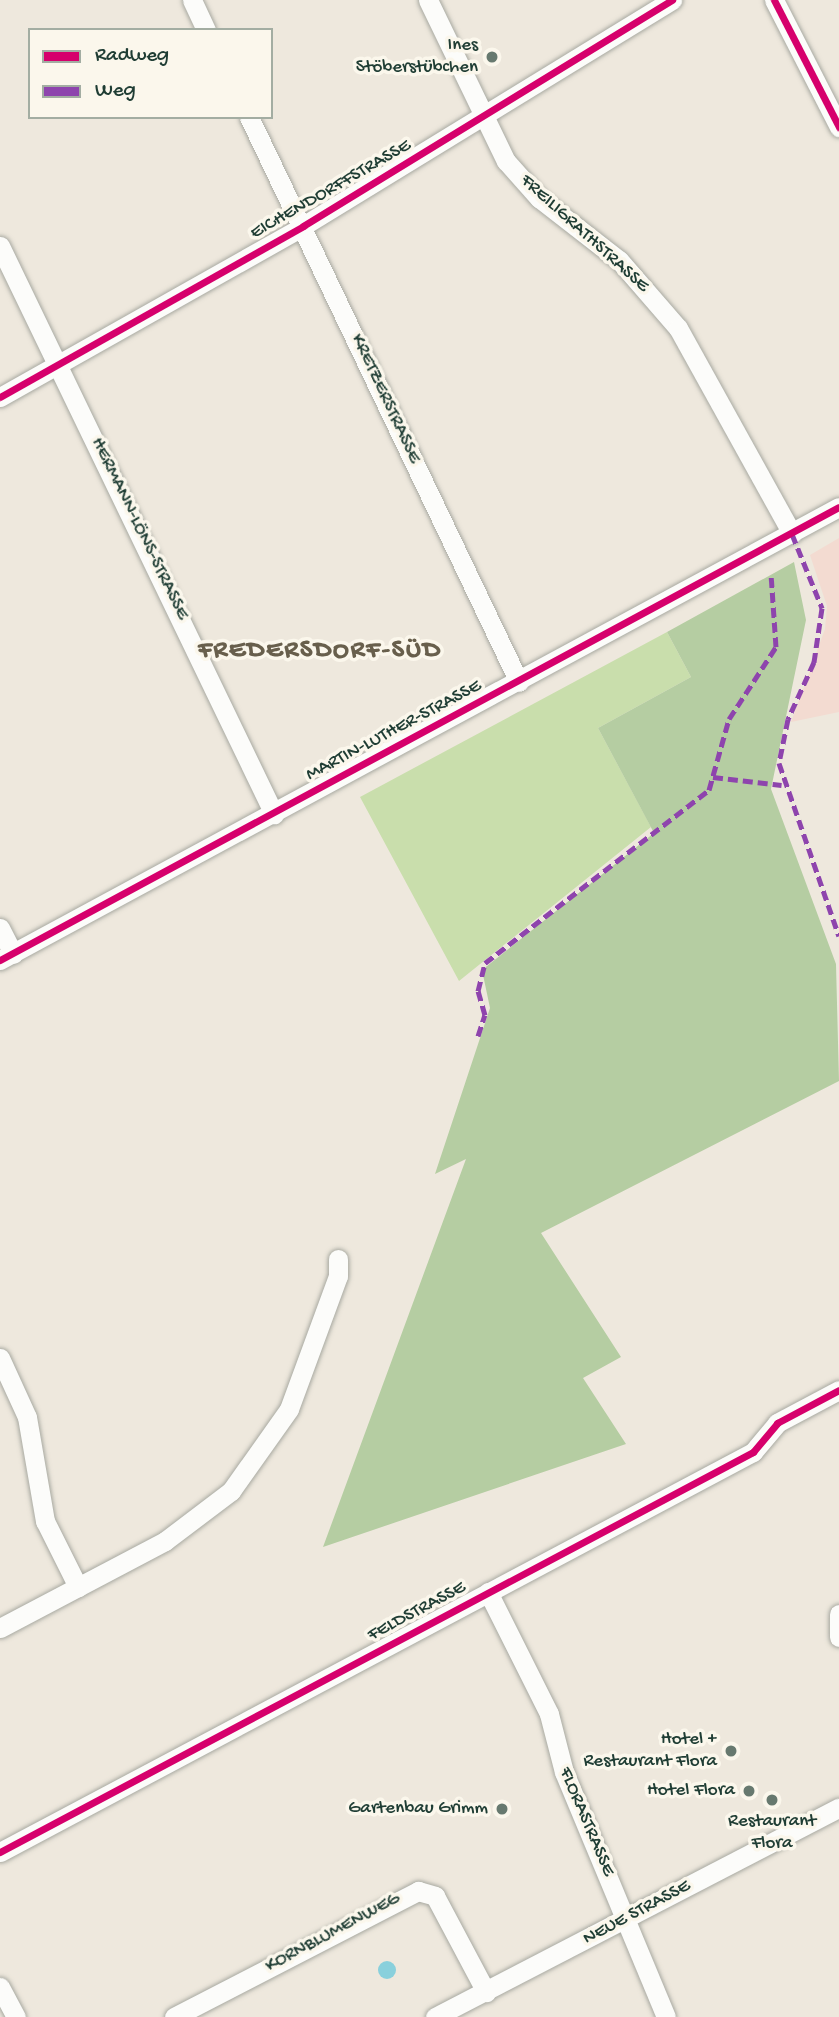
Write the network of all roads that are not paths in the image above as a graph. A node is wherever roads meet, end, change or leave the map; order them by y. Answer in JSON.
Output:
{"nodes":[{"id":1,"x":192,"y":0,"type":"edge"},
{"id":2,"x":428,"y":0,"type":"edge"},
{"id":3,"x":672,"y":0,"type":"edge"},
{"id":4,"x":774,"y":0,"type":"edge"},
{"id":5,"x":205,"y":28,"type":"edge"},
{"id":6,"x":483,"y":118,"type":"junction"},
{"id":7,"x":250,"y":119,"type":"edge"},
{"id":8,"x":839,"y":127,"type":"edge"},
{"id":9,"x":303,"y":226,"type":"junction"},
{"id":10,"x":0,"y":246,"type":"edge"},
{"id":11,"x":59,"y":364,"type":"junction"},
{"id":12,"x":0,"y":397,"type":"edge"},
{"id":13,"x":839,"y":507,"type":"edge"},
{"id":14,"x":792,"y":534,"type":"junction"},
{"id":15,"x":519,"y":682,"type":"junction"},
{"id":16,"x":274,"y":814,"type":"junction"},
{"id":17,"x":0,"y":928,"type":"edge"},
{"id":18,"x":6,"y":957,"type":"edge"},
{"id":19,"x":338,"y":1259,"type":"dead end"},
{"id":20,"x":0,"y":1358,"type":"edge"},
{"id":21,"x":839,"y":1390,"type":"edge"},
{"id":22,"x":78,"y":1587,"type":"junction"},
{"id":23,"x":488,"y":1592,"type":"junction"},
{"id":24,"x":839,"y":1614,"type":"edge"},
{"id":25,"x":0,"y":1628,"type":"edge"},
{"id":26,"x":839,"y":1637,"type":"edge"},
{"id":27,"x":839,"y":1808,"type":"edge"},
{"id":28,"x":0,"y":1852,"type":"edge"},
{"id":29,"x":627,"y":1918,"type":"junction"},
{"id":30,"x":0,"y":1987,"type":"edge"},
{"id":31,"x":486,"y":1992,"type":"junction"},
{"id":32,"x":16,"y":2017,"type":"edge"},
{"id":33,"x":174,"y":2017,"type":"edge"},
{"id":34,"x":435,"y":2017,"type":"edge"},
{"id":35,"x":666,"y":2017,"type":"edge"}],
"edges":[{"from":1,"to":5,"type":"street"},
{"from":2,"to":6,"type":"street","name":"FREILIGRATHSTRASSE"},
{"from":3,"to":6,"type":"street","name":"EICHENDORFFSTRASSE"},
{"from":4,"to":8,"type":"street"},
{"from":6,"to":9,"type":"street","name":"EICHENDORFFSTRASSE"},
{"from":6,"to":14,"type":"street","name":"FREILIGRATHSTRASSE"},
{"from":7,"to":9,"type":"street","name":"KRETZERSTRASSE"},
{"from":9,"to":11,"type":"street","name":"EICHENDORFFSTRASSE"},
{"from":9,"to":15,"type":"street","name":"KRETZERSTRASSE"},
{"from":10,"to":11,"type":"street","name":"HERMANN-LÖNS-STRASSE"},
{"from":11,"to":12,"type":"street","name":"EICHENDORFFSTRASSE"},
{"from":11,"to":16,"type":"street","name":"HERMANN-LÖNS-STRASSE"},
{"from":13,"to":14,"type":"street","name":"MARTIN-LUTHER-STRASSE"},
{"from":14,"to":15,"type":"street","name":"MARTIN-LUTHER-STRASSE"},
{"from":15,"to":16,"type":"street","name":"MARTIN-LUTHER-STRASSE"},
{"from":16,"to":18,"type":"street","name":"MARTIN-LUTHER-STRASSE"},
{"from":17,"to":18,"type":"street"},
{"from":19,"to":22,"type":"street"},
{"from":20,"to":22,"type":"street"},
{"from":21,"to":23,"type":"street","name":"FELDSTRASSE"},
{"from":22,"to":25,"type":"street"},
{"from":23,"to":28,"type":"street","name":"FELDSTRASSE"},
{"from":23,"to":29,"type":"street","name":"FLORASTRASSE"},
{"from":24,"to":26,"type":"street"},
{"from":27,"to":29,"type":"street","name":"NEUE STRASSE"},
{"from":29,"to":31,"type":"street","name":"NEUE STRASSE"},
{"from":29,"to":35,"type":"street","name":"FLORASTRASSE"},
{"from":30,"to":32,"type":"street"},
{"from":31,"to":33,"type":"street","name":"KORNBLUMENWEG"},
{"from":31,"to":34,"type":"street","name":"NEUE STRASSE"}]}
